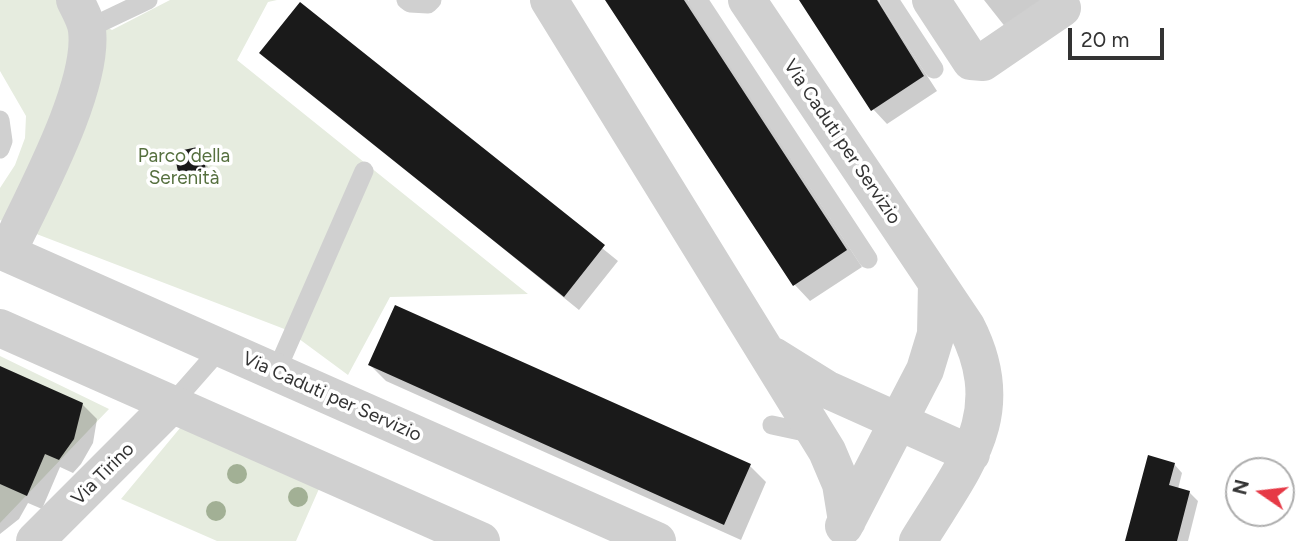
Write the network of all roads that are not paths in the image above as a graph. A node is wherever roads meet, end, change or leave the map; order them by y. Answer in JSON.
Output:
{"nodes":[{"id":1,"x":148,"y":0,"type":"edge"},
{"id":2,"x":406,"y":0,"type":"edge"},
{"id":3,"x":432,"y":0,"type":"edge"},
{"id":4,"x":549,"y":0,"type":"edge"},
{"id":5,"x":698,"y":0,"type":"edge"},
{"id":6,"x":747,"y":0,"type":"edge"},
{"id":7,"x":889,"y":0,"type":"edge"},
{"id":8,"x":931,"y":0,"type":"edge"},
{"id":9,"x":1064,"y":4,"type":"edge"},
{"id":10,"x":81,"y":14,"type":"edge"},
{"id":11,"x":934,"y":69,"type":"dead end"},
{"id":12,"x":0,"y":120,"type":"edge"},
{"id":13,"x":0,"y":149,"type":"edge"},
{"id":14,"x":364,"y":170,"type":"dead end"},
{"id":15,"x":4,"y":252,"type":"edge"},
{"id":16,"x":868,"y":259,"type":"dead end"},
{"id":17,"x":937,"y":283,"type":"junction"},
{"id":18,"x":0,"y":328,"type":"edge"},
{"id":19,"x":221,"y":348,"type":"junction"},
{"id":20,"x":766,"y":351,"type":"junction"},
{"id":21,"x":276,"y":372,"type":"junction"},
{"id":22,"x":170,"y":406,"type":"junction"},
{"id":23,"x":898,"y":422,"type":"junction"},
{"id":24,"x":772,"y":425,"type":"dead end"},
{"id":25,"x":811,"y":425,"type":"junction"},
{"id":26,"x":971,"y":454,"type":"junction"},
{"id":27,"x":841,"y":531,"type":"edge"},
{"id":28,"x":35,"y":541,"type":"edge"},
{"id":29,"x":481,"y":541,"type":"edge"},
{"id":30,"x":657,"y":541,"type":"edge"},
{"id":31,"x":918,"y":541,"type":"edge"}],
"edges":[{"from":1,"to":10,"type":"lane"},
{"from":2,"to":3,"type":"lane"},
{"from":4,"to":20,"type":"street"},
{"from":5,"to":16,"type":"lane"},
{"from":6,"to":17,"type":"street","name":"Via Caduti per Servizio"},
{"from":7,"to":11,"type":"lane"},
{"from":8,"to":9,"type":"street"},
{"from":10,"to":15,"type":"street","name":"Via Caduti per Servizio"},
{"from":12,"to":13,"type":"lane"},
{"from":14,"to":21,"type":"lane"},
{"from":15,"to":19,"type":"street","name":"Via Caduti per Servizio"},
{"from":17,"to":23,"type":"street"},
{"from":17,"to":26,"type":"street","name":"Via Caduti per Servizio"},
{"from":18,"to":22,"type":"street"},
{"from":19,"to":21,"type":"street","name":"Via Caduti per Servizio"},
{"from":19,"to":22,"type":"lane"},
{"from":20,"to":23,"type":"street"},
{"from":20,"to":25,"type":"street"},
{"from":21,"to":30,"type":"street","name":"Via Caduti per Servizio"},
{"from":22,"to":28,"type":"street","name":"Via Tirino"},
{"from":22,"to":29,"type":"street"},
{"from":23,"to":26,"type":"street"},
{"from":23,"to":27,"type":"street"},
{"from":24,"to":25,"type":"lane"},
{"from":25,"to":27,"type":"street"},
{"from":26,"to":31,"type":"street","name":"Via Caduti per Servizio"}]}
